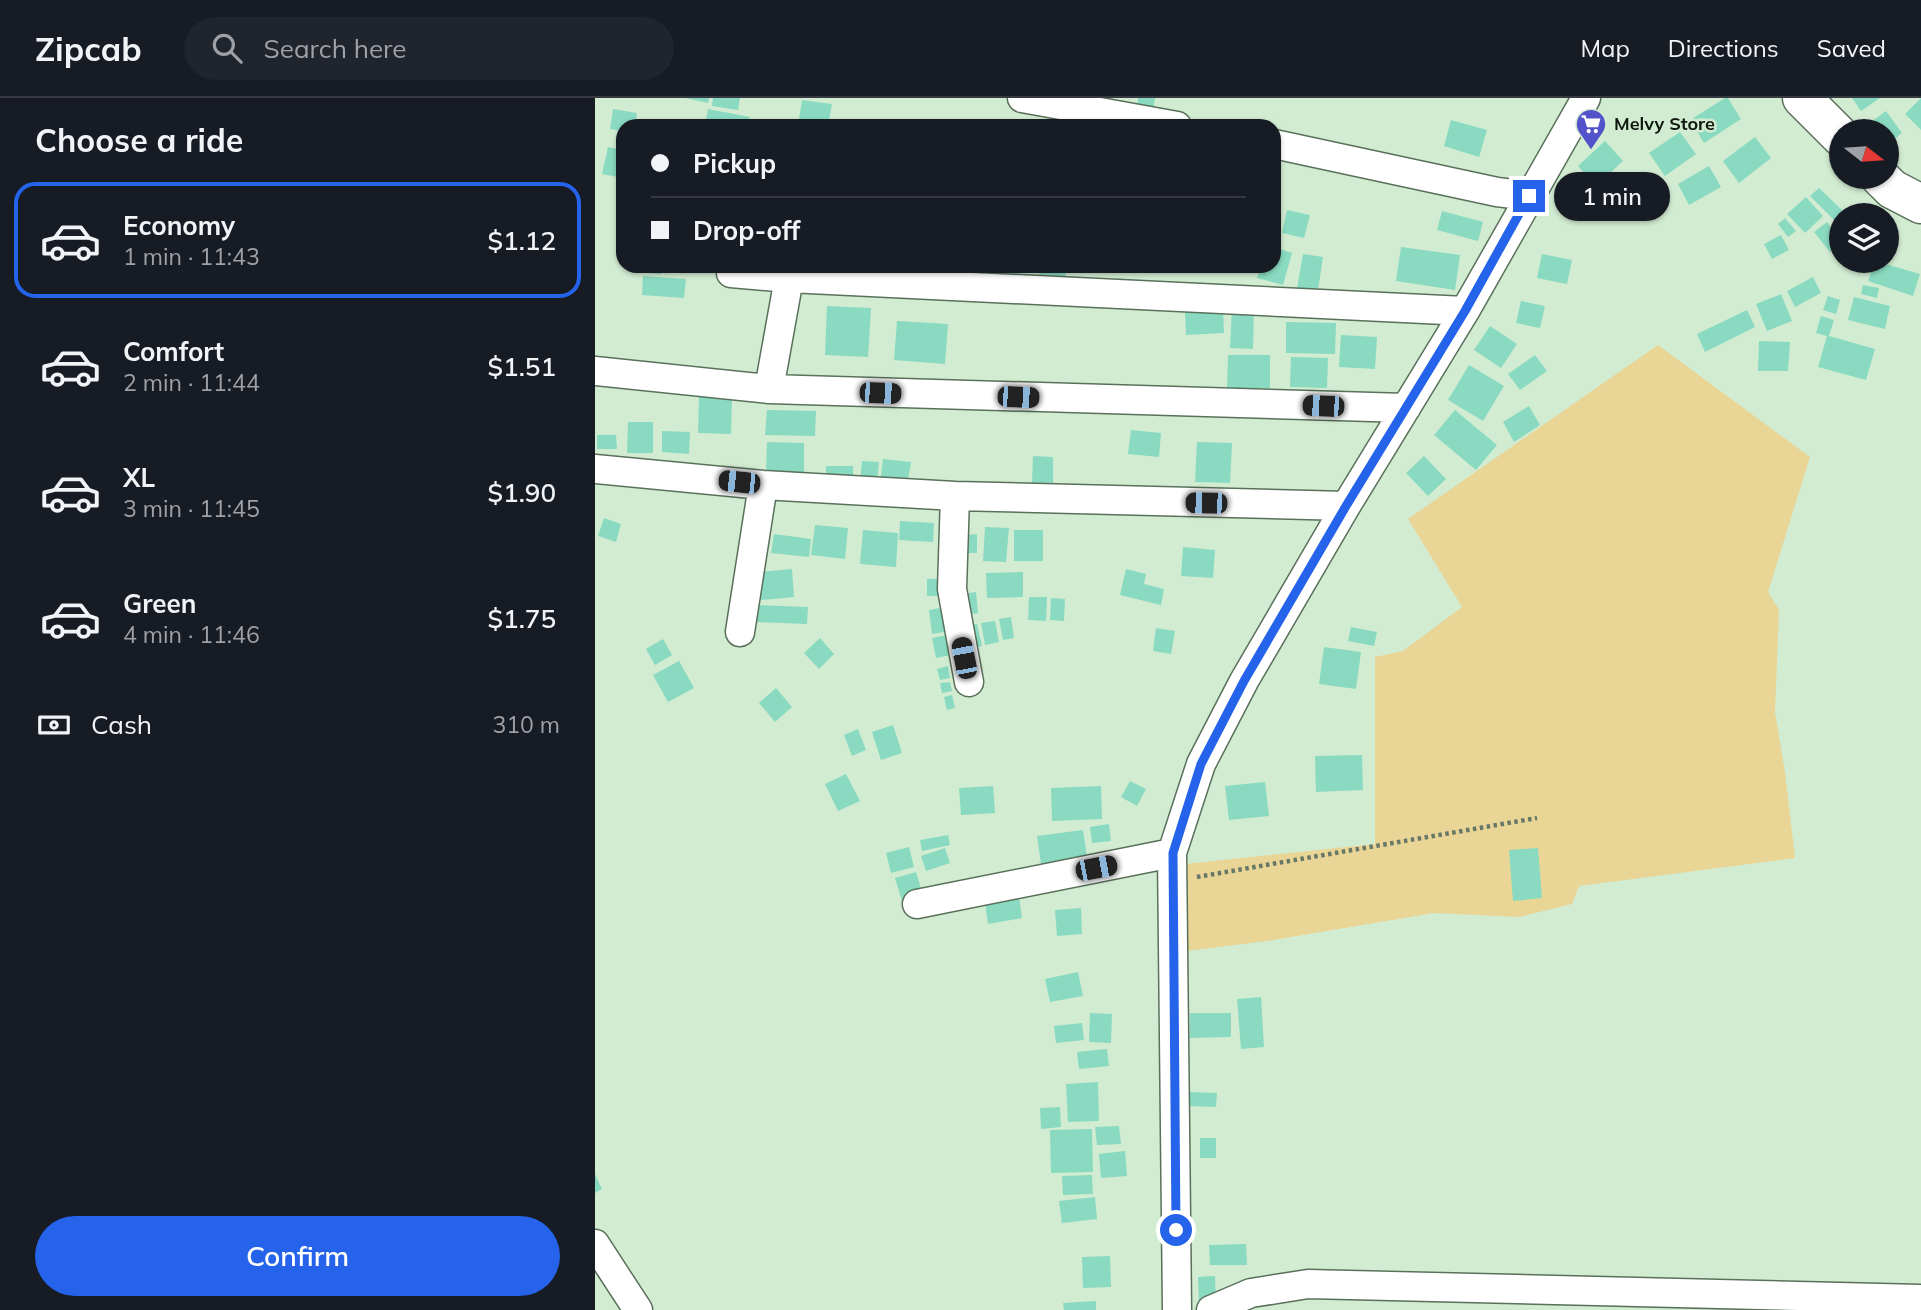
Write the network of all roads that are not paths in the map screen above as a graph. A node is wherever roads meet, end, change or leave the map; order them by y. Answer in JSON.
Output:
{"nodes":[{"id":1,"x":1022,"y":98,"type":"edge"},
{"id":2,"x":1586,"y":98,"type":"edge"},
{"id":3,"x":1803,"y":98,"type":"edge"},
{"id":4,"x":1138,"y":119,"type":"edge"},
{"id":5,"x":1829,"y":125,"type":"edge"},
{"id":6,"x":1281,"y":146,"type":"edge"},
{"id":7,"x":1894,"y":189,"type":"edge"},
{"id":8,"x":1529,"y":196,"type":"junction"},
{"id":9,"x":1921,"y":204,"type":"edge"},
{"id":10,"x":730,"y":273,"type":"dead end"},
{"id":11,"x":789,"y":278,"type":"junction"},
{"id":12,"x":1465,"y":311,"type":"junction"},
{"id":13,"x":595,"y":371,"type":"edge"},
{"id":14,"x":769,"y":389,"type":"junction"},
{"id":15,"x":1406,"y":408,"type":"junction"},
{"id":16,"x":595,"y":469,"type":"edge"},
{"id":17,"x":763,"y":485,"type":"junction"},
{"id":18,"x":955,"y":496,"type":"junction"},
{"id":19,"x":1346,"y":506,"type":"junction"},
{"id":20,"x":740,"y":632,"type":"dead end"},
{"id":21,"x":969,"y":681,"type":"dead end"},
{"id":22,"x":1173,"y":853,"type":"junction"},
{"id":23,"x":917,"y":904,"type":"dead end"},
{"id":24,"x":595,"y":1244,"type":"edge"},
{"id":25,"x":1921,"y":1299,"type":"edge"},
{"id":26,"x":638,"y":1310,"type":"edge"},
{"id":27,"x":1177,"y":1310,"type":"edge"},
{"id":28,"x":1211,"y":1310,"type":"edge"}],
"edges":[{"from":1,"to":4,"type":"street"},
{"from":2,"to":8,"type":"street"},
{"from":3,"to":5,"type":"street"},
{"from":6,"to":8,"type":"street"},
{"from":7,"to":9,"type":"street"},
{"from":8,"to":12,"type":"street"},
{"from":10,"to":11,"type":"street"},
{"from":11,"to":12,"type":"street"},
{"from":11,"to":14,"type":"street"},
{"from":12,"to":15,"type":"street"},
{"from":13,"to":14,"type":"street"},
{"from":14,"to":15,"type":"street"},
{"from":15,"to":19,"type":"street"},
{"from":16,"to":17,"type":"street"},
{"from":17,"to":18,"type":"street"},
{"from":17,"to":20,"type":"street"},
{"from":18,"to":19,"type":"street"},
{"from":18,"to":21,"type":"street"},
{"from":19,"to":22,"type":"street"},
{"from":22,"to":23,"type":"street"},
{"from":22,"to":27,"type":"street"},
{"from":24,"to":26,"type":"street"},
{"from":25,"to":28,"type":"street"}]}
